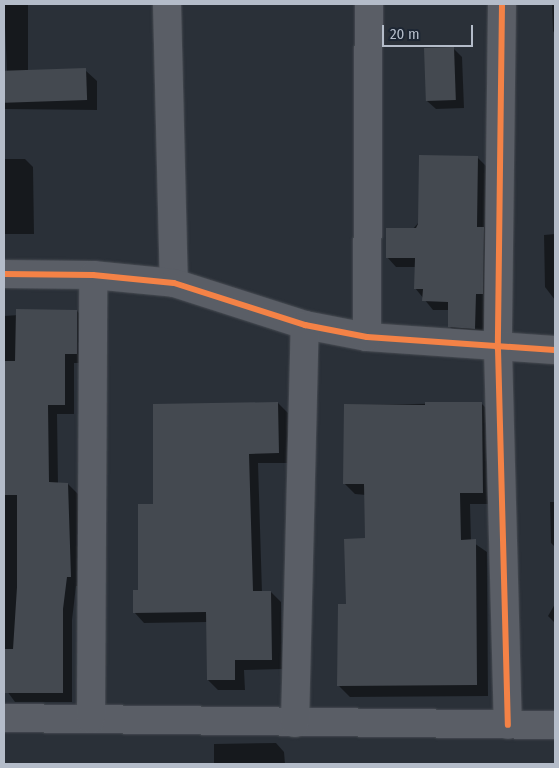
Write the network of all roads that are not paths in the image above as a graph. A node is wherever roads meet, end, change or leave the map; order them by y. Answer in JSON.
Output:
{"nodes":[{"id":1,"x":167,"y":4,"type":"edge"},
{"id":2,"x":369,"y":4,"type":"edge"},
{"id":3,"x":492,"y":4,"type":"edge"},
{"id":4,"x":502,"y":4,"type":"edge"},
{"id":5,"x":4,"y":274,"type":"edge"},
{"id":6,"x":93,"y":275,"type":"junction"},
{"id":7,"x":174,"y":283,"type":"junction"},
{"id":8,"x":306,"y":325,"type":"junction"},
{"id":9,"x":366,"y":336,"type":"junction"},
{"id":10,"x":498,"y":349,"type":"junction"},
{"id":11,"x":555,"y":350,"type":"edge"},
{"id":12,"x":4,"y":718,"type":"edge"},
{"id":13,"x":91,"y":719,"type":"junction"},
{"id":14,"x":295,"y":723,"type":"junction"},
{"id":15,"x":508,"y":725,"type":"junction"},
{"id":16,"x":555,"y":725,"type":"edge"}],
"edges":[{"from":1,"to":7,"type":"street"},
{"from":2,"to":9,"type":"street"},
{"from":3,"to":4,"type":"street"},
{"from":4,"to":10,"type":"street"},
{"from":5,"to":6,"type":"street"},
{"from":6,"to":7,"type":"street"},
{"from":6,"to":13,"type":"street"},
{"from":7,"to":8,"type":"street"},
{"from":8,"to":9,"type":"street"},
{"from":8,"to":14,"type":"street"},
{"from":9,"to":10,"type":"street"},
{"from":10,"to":11,"type":"street"},
{"from":10,"to":15,"type":"street"},
{"from":12,"to":13,"type":"street"},
{"from":13,"to":14,"type":"street"},
{"from":14,"to":15,"type":"street"},
{"from":15,"to":16,"type":"street"}]}
